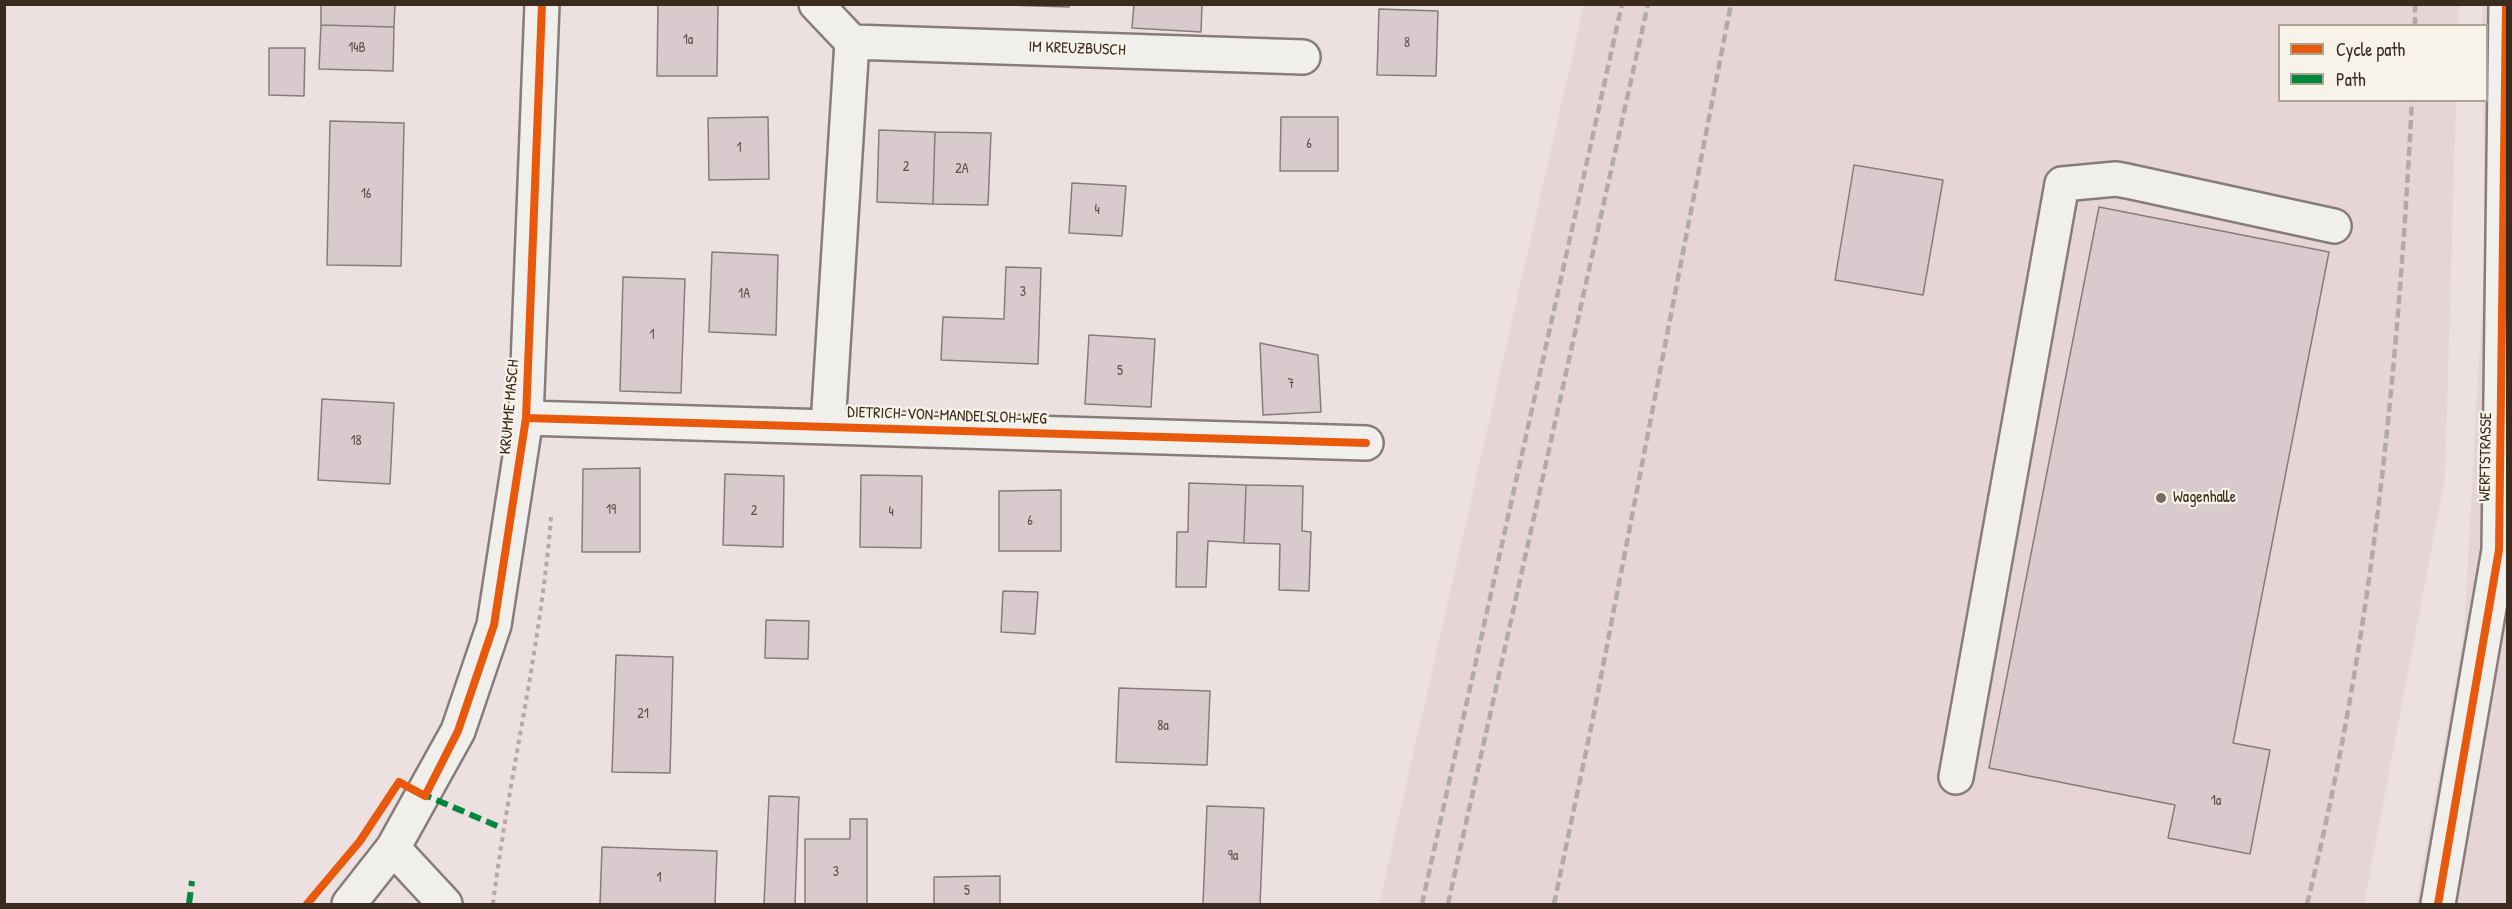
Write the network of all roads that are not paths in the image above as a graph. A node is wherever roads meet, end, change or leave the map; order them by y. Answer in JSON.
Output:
{"nodes":[{"id":1,"x":542,"y":4,"type":"edge"},
{"id":2,"x":816,"y":4,"type":"edge"},
{"id":3,"x":2506,"y":4,"type":"edge"},
{"id":4,"x":852,"y":42,"type":"junction"},
{"id":5,"x":2506,"y":42,"type":"edge"},
{"id":6,"x":1303,"y":57,"type":"dead end"},
{"id":7,"x":2506,"y":130,"type":"edge"},
{"id":8,"x":2334,"y":226,"type":"dead end"},
{"id":9,"x":526,"y":418,"type":"junction"},
{"id":10,"x":828,"y":426,"type":"junction"},
{"id":11,"x":1366,"y":443,"type":"dead end"},
{"id":12,"x":1956,"y":777,"type":"dead end"},
{"id":13,"x":393,"y":848,"type":"junction"},
{"id":14,"x":349,"y":904,"type":"edge"},
{"id":15,"x":445,"y":904,"type":"edge"},
{"id":16,"x":2438,"y":904,"type":"edge"}],
"edges":[{"from":1,"to":9,"type":"street","name":"KRUMME MASCH"},
{"from":2,"to":4,"type":"street"},
{"from":3,"to":5,"type":"street","name":"WERFTSTRASSE"},
{"from":4,"to":6,"type":"street","name":"IM KREUZBUSCH"},
{"from":4,"to":10,"type":"street"},
{"from":5,"to":7,"type":"street","name":"WERFTSTRASSE"},
{"from":7,"to":16,"type":"street","name":"WERFTSTRASSE"},
{"from":8,"to":12,"type":"street"},
{"from":9,"to":10,"type":"street","name":"DIETRICH-VON-MANDELSLOH-WEG"},
{"from":9,"to":13,"type":"street","name":"KRUMME MASCH"},
{"from":10,"to":11,"type":"street","name":"DIETRICH-VON-MANDELSLOH-WEG"},
{"from":13,"to":14,"type":"street","name":"KRUMME MASCH"},
{"from":13,"to":15,"type":"street"}]}
